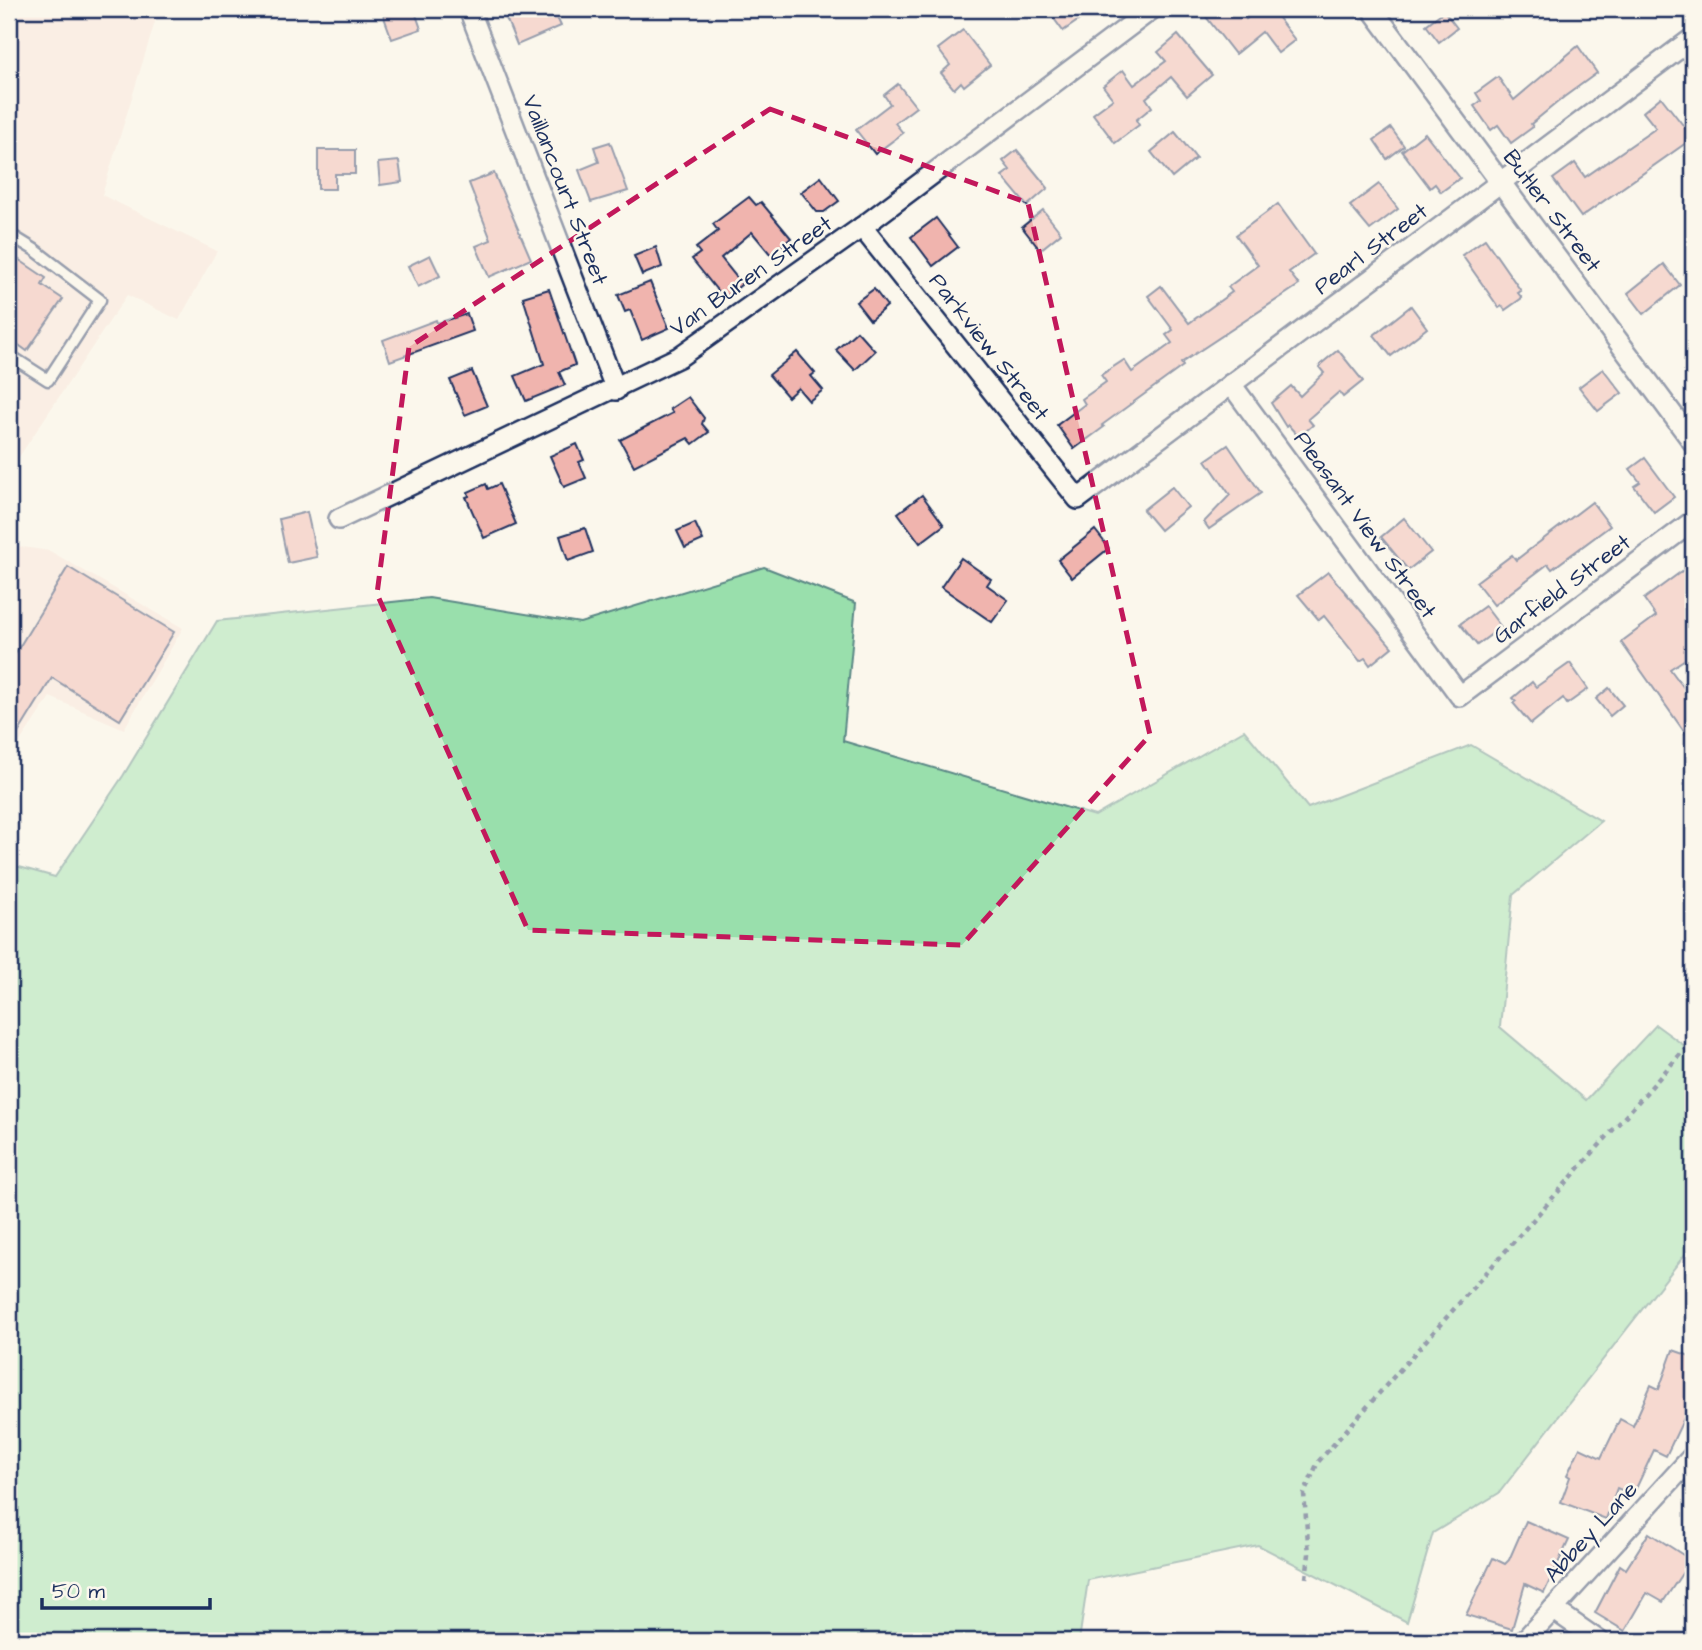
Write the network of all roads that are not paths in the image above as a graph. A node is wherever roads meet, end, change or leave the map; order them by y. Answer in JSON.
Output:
{"nodes":[{"id":1,"x":469,"y":9,"type":"edge"},
{"id":2,"x":1152,"y":9,"type":"edge"},
{"id":3,"x":1372,"y":9,"type":"edge"},
{"id":4,"x":1693,"y":38,"type":"edge"},
{"id":5,"x":1501,"y":182,"type":"junction"},
{"id":6,"x":862,"y":227,"type":"junction"},
{"id":7,"x":9,"y":234,"type":"edge"},
{"id":8,"x":9,"y":355,"type":"edge"},
{"id":9,"x":1231,"y":384,"type":"junction"},
{"id":10,"x":616,"y":390,"type":"junction"},
{"id":11,"x":1693,"y":442,"type":"edge"},
{"id":12,"x":1078,"y":499,"type":"joint"},
{"id":13,"x":339,"y":519,"type":"dead end"},
{"id":14,"x":1693,"y":520,"type":"edge"},
{"id":15,"x":1460,"y":696,"type":"joint"},
{"id":16,"x":1693,"y":1456,"type":"edge"},
{"id":17,"x":1553,"y":1609,"type":"junction"},
{"id":18,"x":1524,"y":1641,"type":"edge"},
{"id":19,"x":1600,"y":1641,"type":"edge"}],
"edges":[{"from":1,"to":10,"type":"street","name":"Vaillancourt Street"},
{"from":2,"to":6,"type":"street","name":"Van Buren Street"},
{"from":3,"to":5,"type":"street","name":"Butler Street"},
{"from":4,"to":5,"type":"street","name":"Pearl Street"},
{"from":5,"to":9,"type":"street","name":"Pearl Street"},
{"from":5,"to":11,"type":"street","name":"Butler Street"},
{"from":6,"to":10,"type":"street","name":"Van Buren Street"},
{"from":6,"to":12,"type":"street","name":"Parkview Street"},
{"from":7,"to":8,"type":"lane"},
{"from":9,"to":12,"type":"street","name":"Pearl Street"},
{"from":9,"to":15,"type":"street","name":"Pleasant View Street"},
{"from":10,"to":13,"type":"street","name":"Van Buren Street"},
{"from":14,"to":15,"type":"street","name":"Garfield Street"},
{"from":16,"to":17,"type":"street","name":"Abbey Lane"},
{"from":17,"to":18,"type":"street","name":"Abbey Lane"},
{"from":17,"to":19,"type":"street"}]}
